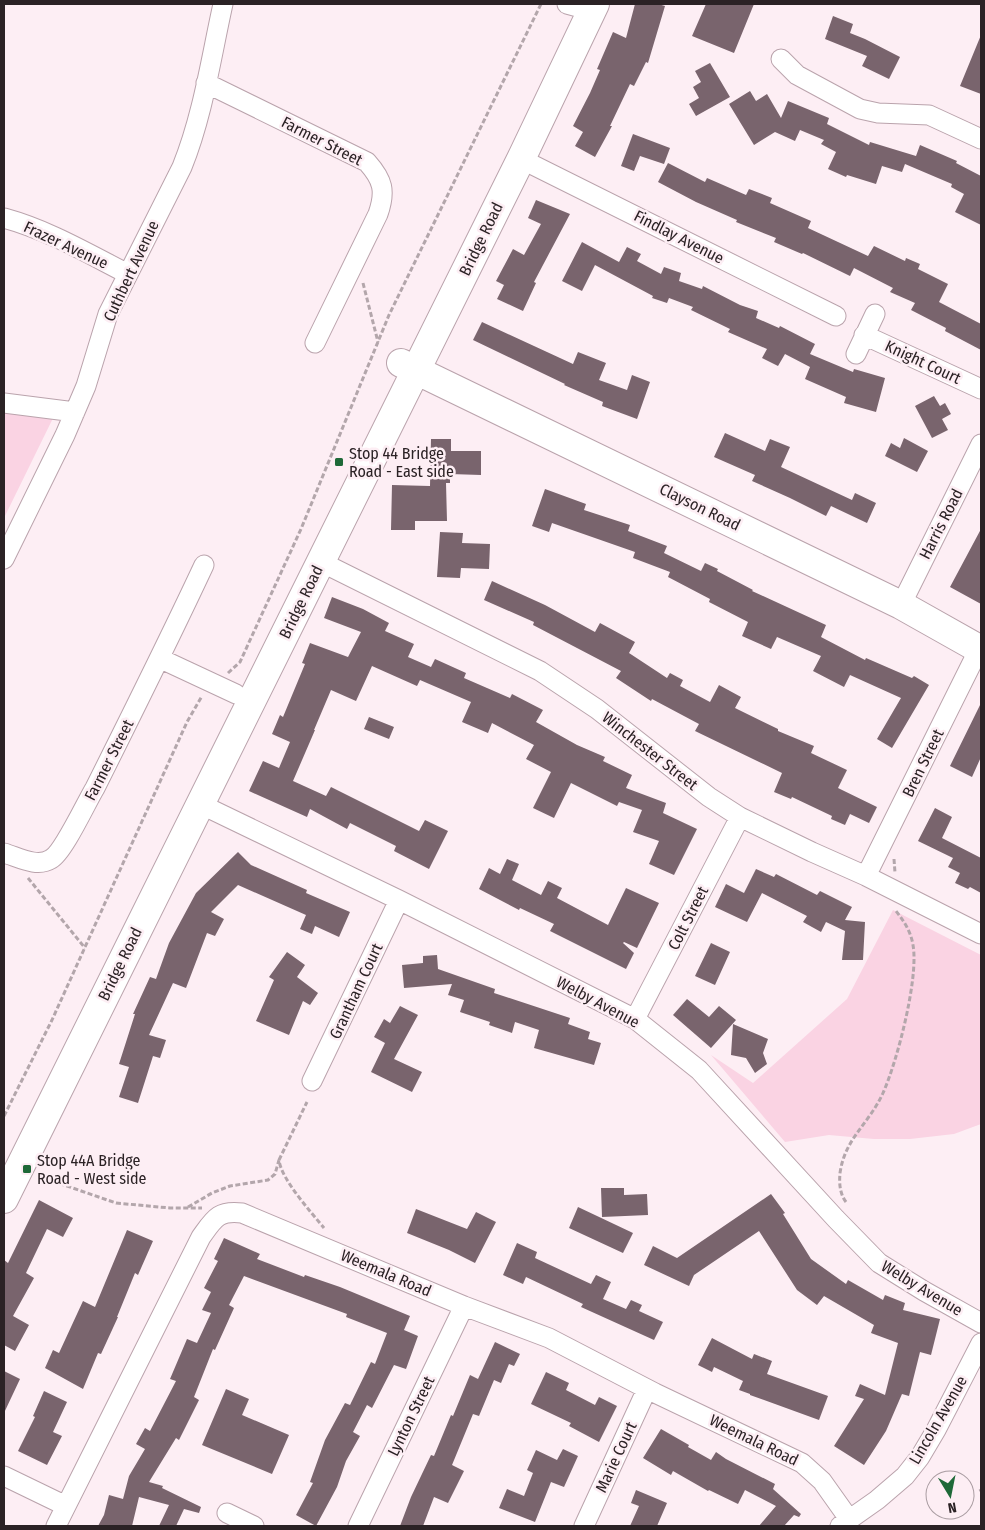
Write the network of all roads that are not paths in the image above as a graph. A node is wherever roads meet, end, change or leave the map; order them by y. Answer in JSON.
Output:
{"nodes":[{"id":1,"x":223,"y":4,"type":"edge"},
{"id":2,"x":583,"y":5,"type":"edge"},
{"id":3,"x":781,"y":59,"type":"dead end"},
{"id":4,"x":206,"y":83,"type":"junction"},
{"id":5,"x":981,"y":139,"type":"edge"},
{"id":6,"x":514,"y":155,"type":"junction"},
{"id":7,"x":4,"y":218,"type":"edge"},
{"id":8,"x":128,"y":274,"type":"junction"},
{"id":9,"x":876,"y":314,"type":"dead end"},
{"id":10,"x":836,"y":316,"type":"dead end"},
{"id":11,"x":864,"y":335,"type":"junction"},
{"id":12,"x":314,"y":343,"type":"dead end"},
{"id":13,"x":856,"y":354,"type":"dead end"},
{"id":14,"x":408,"y":368,"type":"junction"},
{"id":15,"x":981,"y":389,"type":"edge"},
{"id":16,"x":4,"y":404,"type":"edge"},
{"id":17,"x":75,"y":412,"type":"junction"},
{"id":18,"x":981,"y":444,"type":"edge"},
{"id":19,"x":4,"y":558,"type":"edge"},
{"id":20,"x":314,"y":559,"type":"junction"},
{"id":21,"x":204,"y":566,"type":"dead end"},
{"id":22,"x":901,"y":605,"type":"junction"},
{"id":23,"x":980,"y":650,"type":"edge"},
{"id":24,"x":161,"y":659,"type":"junction"},
{"id":25,"x":236,"y":694,"type":"junction"},
{"id":26,"x":192,"y":801,"type":"junction"},
{"id":27,"x":740,"y":817,"type":"junction"},
{"id":28,"x":4,"y":853,"type":"edge"},
{"id":29,"x":866,"y":876,"type":"junction"},
{"id":30,"x":399,"y":900,"type":"junction"},
{"id":31,"x":981,"y":934,"type":"edge"},
{"id":32,"x":635,"y":1019,"type":"junction"},
{"id":33,"x":312,"y":1081,"type":"dead end"},
{"id":34,"x":11,"y":1164,"type":"edge"},
{"id":35,"x":4,"y":1199,"type":"edge"},
{"id":36,"x":464,"y":1306,"type":"junction"},
{"id":37,"x":981,"y":1323,"type":"edge"},
{"id":38,"x":981,"y":1343,"type":"edge"},
{"id":39,"x":647,"y":1389,"type":"junction"},
{"id":40,"x":4,"y":1476,"type":"edge"},
{"id":41,"x":66,"y":1506,"type":"junction"},
{"id":42,"x":227,"y":1513,"type":"dead end"},
{"id":43,"x":844,"y":1523,"type":"edge"},
{"id":44,"x":56,"y":1526,"type":"edge"},
{"id":45,"x":254,"y":1526,"type":"edge"},
{"id":46,"x":358,"y":1526,"type":"edge"},
{"id":47,"x":584,"y":1526,"type":"edge"}],
"edges":[{"from":1,"to":4,"type":"street","name":"Cuthbert Avenue"},
{"from":2,"to":6,"type":"main road","name":"Bridge Road"},
{"from":3,"to":5,"type":"street"},
{"from":4,"to":8,"type":"street","name":"Cuthbert Avenue"},
{"from":4,"to":12,"type":"street","name":"Farmer Street"},
{"from":6,"to":10,"type":"street","name":"Findlay Avenue"},
{"from":6,"to":14,"type":"main road","name":"Bridge Road"},
{"from":7,"to":8,"type":"street","name":"Frazer Avenue"},
{"from":8,"to":17,"type":"street","name":"Cuthbert Avenue"},
{"from":9,"to":11,"type":"street","name":"Knight Court"},
{"from":11,"to":13,"type":"street","name":"Knight Court"},
{"from":11,"to":15,"type":"street","name":"Knight Court"},
{"from":14,"to":20,"type":"main road","name":"Bridge Road"},
{"from":14,"to":22,"type":"main road","name":"Clayson Road"},
{"from":16,"to":17,"type":"street"},
{"from":17,"to":19,"type":"street","name":"Cuthbert Avenue"},
{"from":18,"to":22,"type":"street","name":"Harris Road"},
{"from":20,"to":25,"type":"main road","name":"Bridge Road"},
{"from":20,"to":26,"type":"main road","name":"Bridge Road"},
{"from":20,"to":27,"type":"street","name":"Winchester Street"},
{"from":21,"to":24,"type":"street","name":"Farmer Street"},
{"from":22,"to":23,"type":"main road","name":"Clayson Road"},
{"from":23,"to":29,"type":"street","name":"Bren Street"},
{"from":24,"to":25,"type":"street"},
{"from":24,"to":28,"type":"street","name":"Farmer Street"},
{"from":25,"to":26,"type":"main road","name":"Bridge Road"},
{"from":26,"to":30,"type":"street","name":"Welby Avenue"},
{"from":26,"to":34,"type":"main road","name":"Bridge Road"},
{"from":27,"to":29,"type":"street","name":"Winchester Street"},
{"from":27,"to":32,"type":"street","name":"Colt Street"},
{"from":29,"to":31,"type":"street","name":"Winchester Street"},
{"from":30,"to":32,"type":"street","name":"Welby Avenue"},
{"from":30,"to":33,"type":"street","name":"Grantham Court"},
{"from":32,"to":37,"type":"street","name":"Welby Avenue"},
{"from":34,"to":35,"type":"main road","name":"Bridge Road"},
{"from":36,"to":39,"type":"street","name":"Weemala Road"},
{"from":36,"to":41,"type":"street","name":"Weemala Road"},
{"from":36,"to":46,"type":"street","name":"Lynton Street"},
{"from":38,"to":43,"type":"street","name":"Lincoln Avenue"},
{"from":39,"to":43,"type":"street","name":"Weemala Road"},
{"from":39,"to":47,"type":"street","name":"Marie Court"},
{"from":40,"to":41,"type":"street"},
{"from":41,"to":44,"type":"street"},
{"from":42,"to":45,"type":"street"}]}
